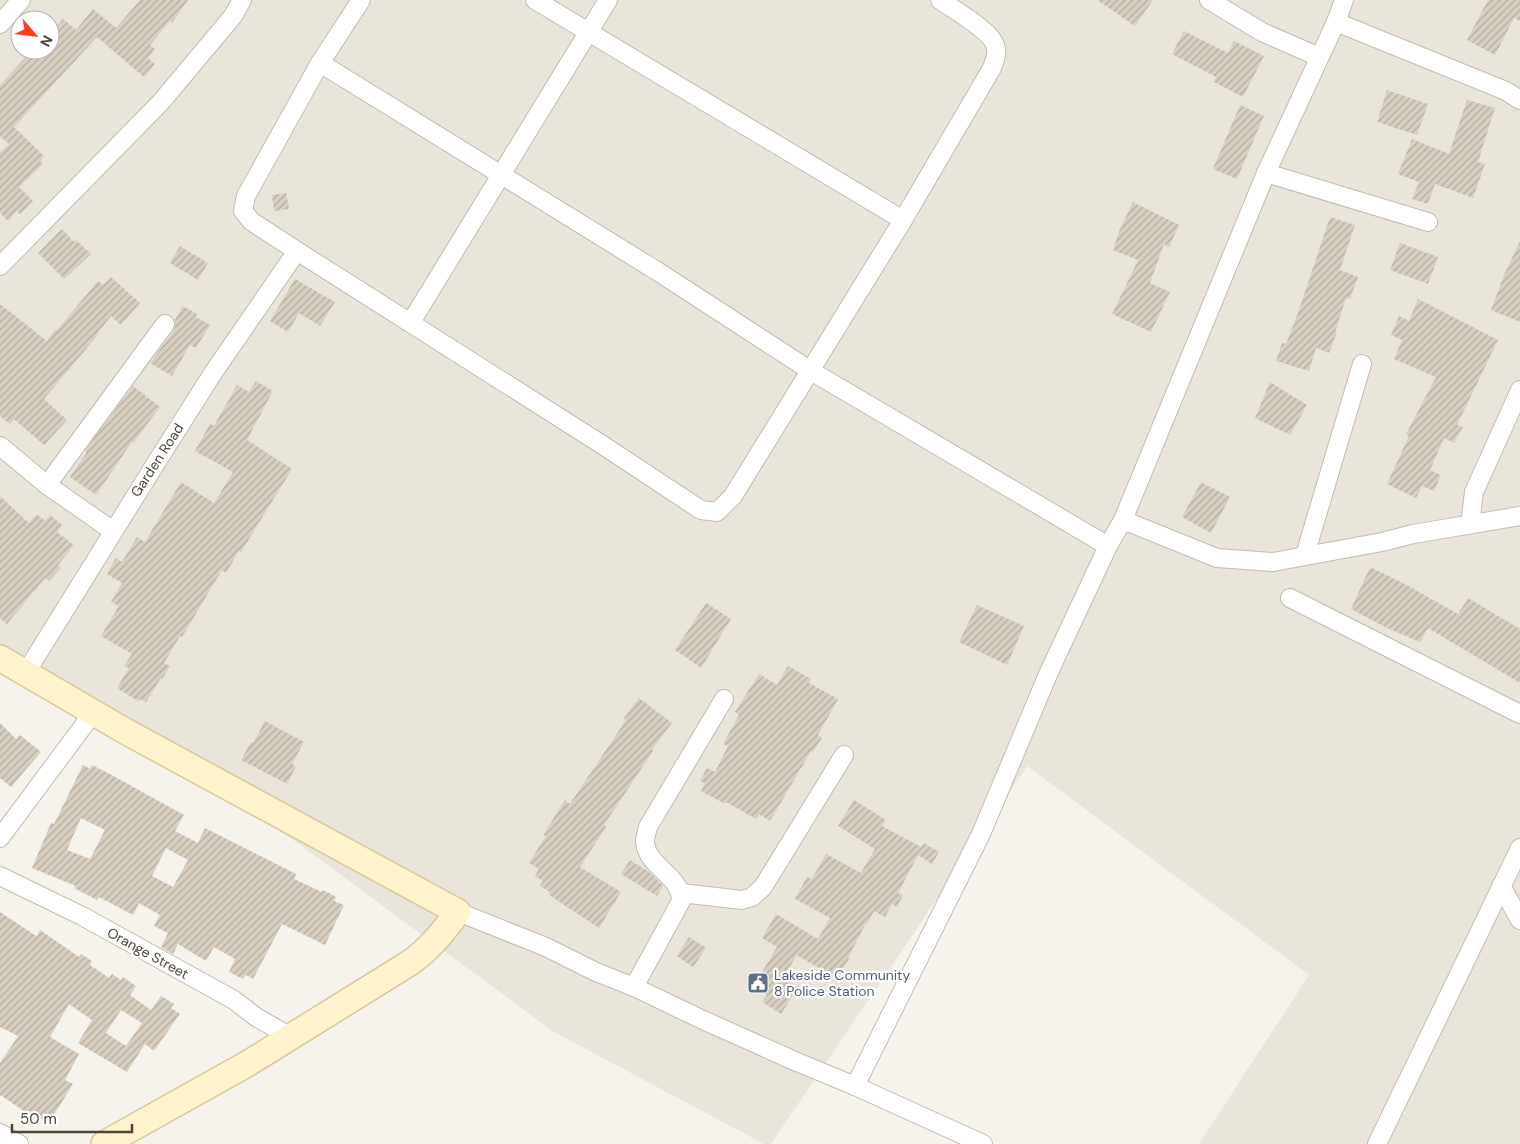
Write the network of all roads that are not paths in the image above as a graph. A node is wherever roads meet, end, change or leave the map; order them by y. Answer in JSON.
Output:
{"nodes":[{"id":1,"x":21,"y":0,"type":"edge"},
{"id":2,"x":242,"y":0,"type":"edge"},
{"id":3,"x":361,"y":0,"type":"edge"},
{"id":4,"x":536,"y":0,"type":"edge"},
{"id":5,"x":608,"y":0,"type":"edge"},
{"id":6,"x":940,"y":0,"type":"edge"},
{"id":7,"x":1208,"y":0,"type":"edge"},
{"id":8,"x":1344,"y":0,"type":"edge"},
{"id":9,"x":1336,"y":22,"type":"junction"},
{"id":10,"x":0,"y":24,"type":"edge"},
{"id":11,"x":589,"y":31,"type":"junction"},
{"id":12,"x":1319,"y":57,"type":"junction"},
{"id":13,"x":320,"y":63,"type":"junction"},
{"id":14,"x":1520,"y":100,"type":"edge"},
{"id":15,"x":1266,"y":174,"type":"junction"},
{"id":16,"x":502,"y":175,"type":"junction"},
{"id":17,"x":902,"y":220,"type":"junction"},
{"id":18,"x":1428,"y":222,"type":"dead end"},
{"id":19,"x":297,"y":251,"type":"junction"},
{"id":20,"x":0,"y":266,"type":"edge"},
{"id":21,"x":411,"y":322,"type":"junction"},
{"id":22,"x":165,"y":324,"type":"dead end"},
{"id":23,"x":1362,"y":364,"type":"dead end"},
{"id":24,"x":811,"y":371,"type":"junction"},
{"id":25,"x":1520,"y":390,"type":"edge"},
{"id":26,"x":0,"y":446,"type":"edge"},
{"id":27,"x":46,"y":484,"type":"junction"},
{"id":28,"x":1520,"y":516,"type":"edge"},
{"id":29,"x":1123,"y":520,"type":"junction"},
{"id":30,"x":1470,"y":524,"type":"junction"},
{"id":31,"x":113,"y":531,"type":"junction"},
{"id":32,"x":1108,"y":546,"type":"junction"},
{"id":33,"x":1305,"y":555,"type":"junction"},
{"id":34,"x":1290,"y":598,"type":"dead end"},
{"id":35,"x":0,"y":658,"type":"edge"},
{"id":36,"x":24,"y":674,"type":"junction"},
{"id":37,"x":724,"y":699,"type":"dead end"},
{"id":38,"x":93,"y":714,"type":"junction"},
{"id":39,"x":1520,"y":714,"type":"edge"},
{"id":40,"x":844,"y":755,"type":"dead end"},
{"id":41,"x":0,"y":838,"type":"edge"},
{"id":42,"x":1520,"y":848,"type":"edge"},
{"id":43,"x":0,"y":876,"type":"edge"},
{"id":44,"x":1501,"y":886,"type":"junction"},
{"id":45,"x":681,"y":893,"type":"junction"},
{"id":46,"x":458,"y":912,"type":"junction"},
{"id":47,"x":1520,"y":920,"type":"edge"},
{"id":48,"x":634,"y":986,"type":"junction"},
{"id":49,"x":290,"y":1037,"type":"junction"},
{"id":50,"x":855,"y":1086,"type":"junction"},
{"id":51,"x":0,"y":1133,"type":"edge"},
{"id":52,"x":18,"y":1144,"type":"edge"},
{"id":53,"x":104,"y":1144,"type":"edge"},
{"id":54,"x":983,"y":1144,"type":"edge"},
{"id":55,"x":1377,"y":1144,"type":"edge"}],
"edges":[{"from":1,"to":10,"type":"street"},
{"from":2,"to":20,"type":"street"},
{"from":3,"to":13,"type":"street"},
{"from":4,"to":11,"type":"street"},
{"from":5,"to":11,"type":"street"},
{"from":6,"to":17,"type":"street"},
{"from":7,"to":12,"type":"street"},
{"from":8,"to":9,"type":"street"},
{"from":9,"to":12,"type":"street"},
{"from":9,"to":14,"type":"street"},
{"from":11,"to":16,"type":"street"},
{"from":11,"to":17,"type":"street"},
{"from":12,"to":15,"type":"street"},
{"from":13,"to":16,"type":"street"},
{"from":13,"to":19,"type":"street"},
{"from":15,"to":18,"type":"street"},
{"from":15,"to":29,"type":"street"},
{"from":16,"to":21,"type":"street"},
{"from":16,"to":24,"type":"street"},
{"from":17,"to":24,"type":"street"},
{"from":19,"to":21,"type":"street"},
{"from":19,"to":31,"type":"street","name":"Garden Road"},
{"from":21,"to":24,"type":"street"},
{"from":22,"to":27,"type":"street"},
{"from":23,"to":33,"type":"street"},
{"from":24,"to":32,"type":"street"},
{"from":25,"to":30,"type":"street"},
{"from":26,"to":27,"type":"street"},
{"from":27,"to":31,"type":"street"},
{"from":28,"to":30,"type":"street"},
{"from":29,"to":32,"type":"street"},
{"from":29,"to":33,"type":"street"},
{"from":30,"to":33,"type":"street"},
{"from":31,"to":36,"type":"street","name":"Garden Road"},
{"from":32,"to":50,"type":"street"},
{"from":34,"to":39,"type":"street"},
{"from":35,"to":36,"type":"street"},
{"from":36,"to":38,"type":"street"},
{"from":37,"to":45,"type":"street"},
{"from":38,"to":41,"type":"street"},
{"from":38,"to":46,"type":"street"},
{"from":40,"to":45,"type":"street"},
{"from":42,"to":44,"type":"street"},
{"from":43,"to":49,"type":"street","name":"Orange Street"},
{"from":44,"to":47,"type":"street"},
{"from":44,"to":55,"type":"street"},
{"from":45,"to":48,"type":"street"},
{"from":46,"to":48,"type":"street"},
{"from":46,"to":49,"type":"street"},
{"from":48,"to":50,"type":"street"},
{"from":49,"to":53,"type":"street"},
{"from":50,"to":54,"type":"street"},
{"from":51,"to":52,"type":"street"}]}
